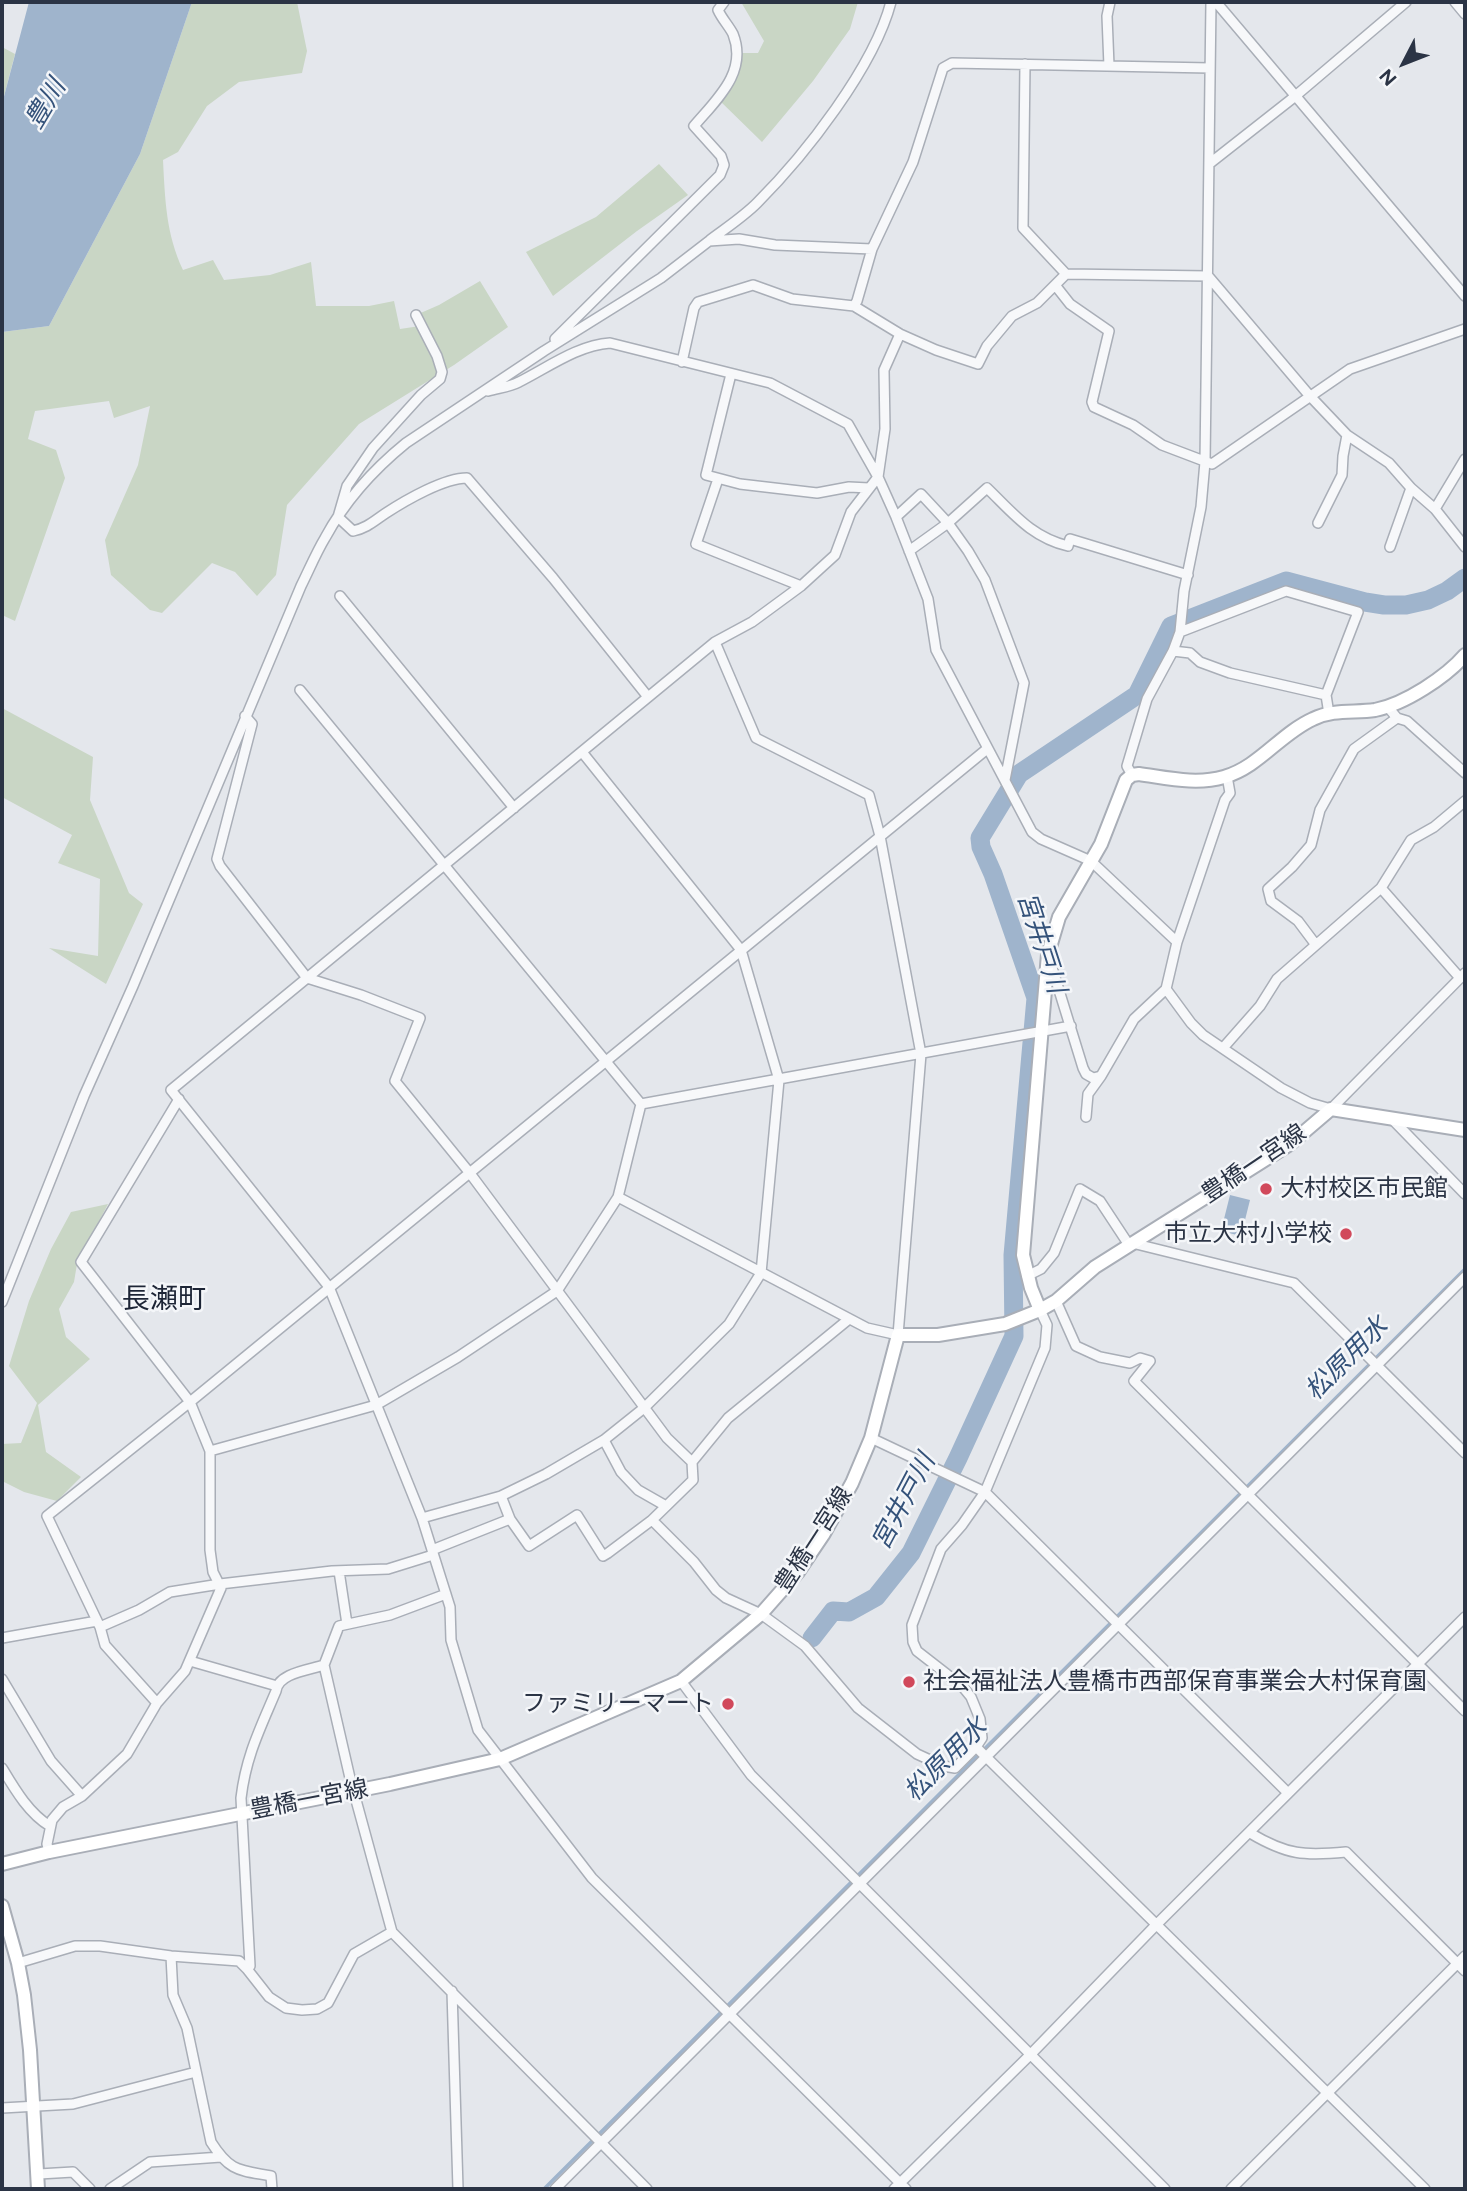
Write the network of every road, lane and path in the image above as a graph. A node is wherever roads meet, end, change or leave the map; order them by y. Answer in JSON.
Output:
{"nodes":[{"id":1,"x":724,"y":2,"type":"edge"},
{"id":2,"x":891,"y":2,"type":"edge"},
{"id":3,"x":1110,"y":2,"type":"edge"},
{"id":4,"x":1210,"y":2,"type":"edge"},
{"id":5,"x":1216,"y":2,"type":"edge"},
{"id":6,"x":1406,"y":2,"type":"edge"},
{"id":7,"x":1455,"y":2,"type":"edge"},
{"id":8,"x":1465,"y":14,"type":"edge"},
{"id":9,"x":1025,"y":64,"type":"junction"},
{"id":10,"x":1109,"y":65,"type":"junction"},
{"id":11,"x":1210,"y":68,"type":"junction"},
{"id":12,"x":1296,"y":95,"type":"junction"},
{"id":13,"x":1209,"y":164,"type":"junction"},
{"id":14,"x":709,"y":241,"type":"junction"},
{"id":15,"x":872,"y":249,"type":"junction"},
{"id":16,"x":1066,"y":274,"type":"junction"},
{"id":17,"x":1208,"y":276,"type":"junction"},
{"id":18,"x":1055,"y":285,"type":"junction"},
{"id":19,"x":1465,"y":296,"type":"edge"},
{"id":20,"x":854,"y":306,"type":"junction"},
{"id":21,"x":416,"y":315,"type":"dead end"},
{"id":22,"x":1465,"y":329,"type":"edge"},
{"id":23,"x":900,"y":334,"type":"junction"},
{"id":24,"x":544,"y":351,"type":"junction"},
{"id":25,"x":682,"y":362,"type":"junction"},
{"id":26,"x":731,"y":374,"type":"junction"},
{"id":27,"x":480,"y":393,"type":"junction"},
{"id":28,"x":1309,"y":395,"type":"junction"},
{"id":29,"x":1348,"y":435,"type":"junction"},
{"id":30,"x":1465,"y":459,"type":"edge"},
{"id":31,"x":1205,"y":463,"type":"junction"},
{"id":32,"x":878,"y":477,"type":"junction"},
{"id":33,"x":718,"y":480,"type":"junction"},
{"id":34,"x":869,"y":488,"type":"junction"},
{"id":35,"x":1411,"y":488,"type":"junction"},
{"id":36,"x":1435,"y":509,"type":"junction"},
{"id":37,"x":338,"y":517,"type":"junction"},
{"id":38,"x":896,"y":517,"type":"junction"},
{"id":39,"x":948,"y":523,"type":"junction"},
{"id":40,"x":1318,"y":523,"type":"dead end"},
{"id":41,"x":1390,"y":547,"type":"dead end"},
{"id":42,"x":1465,"y":547,"type":"edge"},
{"id":43,"x":909,"y":551,"type":"junction"},
{"id":44,"x":1188,"y":575,"type":"junction"},
{"id":45,"x":801,"y":586,"type":"junction"},
{"id":46,"x":340,"y":596,"type":"dead end"},
{"id":47,"x":1180,"y":631,"type":"junction"},
{"id":48,"x":715,"y":642,"type":"junction"},
{"id":49,"x":1173,"y":651,"type":"junction"},
{"id":50,"x":1465,"y":655,"type":"edge"},
{"id":51,"x":300,"y":690,"type":"dead end"},
{"id":52,"x":1326,"y":695,"type":"junction"},
{"id":53,"x":649,"y":697,"type":"junction"},
{"id":54,"x":1387,"y":706,"type":"junction"},
{"id":55,"x":1329,"y":713,"type":"junction"},
{"id":56,"x":245,"y":716,"type":"junction"},
{"id":57,"x":1397,"y":718,"type":"junction"},
{"id":58,"x":987,"y":749,"type":"junction"},
{"id":59,"x":582,"y":752,"type":"junction"},
{"id":60,"x":1465,"y":773,"type":"edge"},
{"id":61,"x":1132,"y":775,"type":"junction"},
{"id":62,"x":1227,"y":776,"type":"junction"},
{"id":63,"x":1006,"y":782,"type":"junction"},
{"id":64,"x":1465,"y":801,"type":"edge"},
{"id":65,"x":514,"y":808,"type":"junction"},
{"id":66,"x":880,"y":836,"type":"junction"},
{"id":67,"x":1091,"y":861,"type":"junction"},
{"id":68,"x":445,"y":864,"type":"junction"},
{"id":69,"x":1381,"y":888,"type":"junction"},
{"id":70,"x":1177,"y":942,"type":"junction"},
{"id":71,"x":1316,"y":945,"type":"junction"},
{"id":72,"x":741,"y":950,"type":"junction"},
{"id":73,"x":1048,"y":954,"type":"junction"},
{"id":74,"x":1463,"y":975,"type":"edge"},
{"id":75,"x":307,"y":978,"type":"junction"},
{"id":76,"x":1166,"y":989,"type":"junction"},
{"id":77,"x":1071,"y":1026,"type":"junction"},
{"id":78,"x":1039,"y":1033,"type":"junction"},
{"id":79,"x":1223,"y":1048,"type":"junction"},
{"id":80,"x":921,"y":1054,"type":"junction"},
{"id":81,"x":606,"y":1060,"type":"junction"},
{"id":82,"x":1101,"y":1076,"type":"junction"},
{"id":83,"x":779,"y":1080,"type":"junction"},
{"id":84,"x":179,"y":1099,"type":"junction"},
{"id":85,"x":642,"y":1104,"type":"junction"},
{"id":86,"x":1331,"y":1109,"type":"junction"},
{"id":87,"x":1086,"y":1117,"type":"dead end"},
{"id":88,"x":1390,"y":1117,"type":"junction"},
{"id":89,"x":1465,"y":1130,"type":"edge"},
{"id":90,"x":469,"y":1172,"type":"junction"},
{"id":91,"x":1465,"y":1194,"type":"edge"},
{"id":92,"x":618,"y":1197,"type":"junction"},
{"id":93,"x":1130,"y":1244,"type":"junction"},
{"id":94,"x":761,"y":1273,"type":"junction"},
{"id":95,"x":1027,"y":1276,"type":"junction"},
{"id":96,"x":1465,"y":1277,"type":"edge"},
{"id":97,"x":329,"y":1287,"type":"junction"},
{"id":98,"x":557,"y":1291,"type":"junction"},
{"id":99,"x":1056,"y":1301,"type":"junction"},
{"id":100,"x":2,"y":1302,"type":"edge"},
{"id":101,"x":1040,"y":1310,"type":"junction"},
{"id":102,"x":849,"y":1319,"type":"junction"},
{"id":103,"x":898,"y":1335,"type":"junction"},
{"id":104,"x":1374,"y":1363,"type":"junction"},
{"id":105,"x":190,"y":1402,"type":"junction"},
{"id":106,"x":376,"y":1405,"type":"junction"},
{"id":107,"x":644,"y":1408,"type":"junction"},
{"id":108,"x":872,"y":1438,"type":"junction"},
{"id":109,"x":604,"y":1440,"type":"junction"},
{"id":110,"x":211,"y":1451,"type":"junction"},
{"id":111,"x":1465,"y":1453,"type":"edge"},
{"id":112,"x":692,"y":1462,"type":"junction"},
{"id":113,"x":985,"y":1492,"type":"junction"},
{"id":114,"x":1245,"y":1492,"type":"junction"},
{"id":115,"x":502,"y":1496,"type":"junction"},
{"id":116,"x":666,"y":1506,"type":"junction"},
{"id":117,"x":422,"y":1518,"type":"junction"},
{"id":118,"x":510,"y":1519,"type":"junction"},
{"id":119,"x":652,"y":1520,"type":"junction"},
{"id":120,"x":432,"y":1552,"type":"junction"},
{"id":121,"x":339,"y":1571,"type":"junction"},
{"id":122,"x":220,"y":1584,"type":"junction"},
{"id":123,"x":446,"y":1594,"type":"junction"},
{"id":124,"x":761,"y":1614,"type":"junction"},
{"id":125,"x":1465,"y":1617,"type":"edge"},
{"id":126,"x":1116,"y":1621,"type":"junction"},
{"id":127,"x":98,"y":1624,"type":"junction"},
{"id":128,"x":347,"y":1625,"type":"junction"},
{"id":129,"x":2,"y":1637,"type":"edge"},
{"id":130,"x":190,"y":1661,"type":"junction"},
{"id":131,"x":1418,"y":1664,"type":"junction"},
{"id":132,"x":324,"y":1665,"type":"junction"},
{"id":133,"x":2,"y":1679,"type":"edge"},
{"id":134,"x":681,"y":1681,"type":"junction"},
{"id":135,"x":277,"y":1686,"type":"junction"},
{"id":136,"x":158,"y":1703,"type":"junction"},
{"id":137,"x":1465,"y":1711,"type":"edge"},
{"id":138,"x":982,"y":1751,"type":"junction"},
{"id":139,"x":500,"y":1759,"type":"junction"},
{"id":140,"x":2,"y":1768,"type":"edge"},
{"id":141,"x":353,"y":1790,"type":"junction"},
{"id":142,"x":1288,"y":1793,"type":"junction"},
{"id":143,"x":82,"y":1796,"type":"junction"},
{"id":144,"x":241,"y":1814,"type":"junction"},
{"id":145,"x":50,"y":1826,"type":"junction"},
{"id":146,"x":1250,"y":1833,"type":"junction"},
{"id":147,"x":49,"y":1852,"type":"junction"},
{"id":148,"x":2,"y":1864,"type":"edge"},
{"id":149,"x":856,"y":1881,"type":"junction"},
{"id":150,"x":2,"y":1906,"type":"edge"},
{"id":151,"x":1157,"y":1924,"type":"junction"},
{"id":152,"x":393,"y":1932,"type":"junction"},
{"id":153,"x":171,"y":1956,"type":"junction"},
{"id":154,"x":1465,"y":1956,"type":"edge"},
{"id":155,"x":18,"y":1963,"type":"junction"},
{"id":156,"x":1458,"y":1964,"type":"junction"},
{"id":157,"x":247,"y":1969,"type":"junction"},
{"id":158,"x":1465,"y":1971,"type":"edge"},
{"id":159,"x":452,"y":1991,"type":"junction"},
{"id":160,"x":726,"y":2011,"type":"junction"},
{"id":161,"x":1030,"y":2055,"type":"junction"},
{"id":162,"x":196,"y":2072,"type":"junction"},
{"id":163,"x":1329,"y":2093,"type":"junction"},
{"id":164,"x":34,"y":2107,"type":"junction"},
{"id":165,"x":2,"y":2108,"type":"edge"},
{"id":166,"x":598,"y":2139,"type":"junction"},
{"id":167,"x":221,"y":2157,"type":"junction"},
{"id":168,"x":39,"y":2174,"type":"junction"},
{"id":169,"x":900,"y":2187,"type":"edge"},
{"id":170,"x":38,"y":2189,"type":"edge"},
{"id":171,"x":90,"y":2189,"type":"edge"},
{"id":172,"x":110,"y":2189,"type":"edge"},
{"id":173,"x":272,"y":2189,"type":"edge"},
{"id":174,"x":458,"y":2189,"type":"edge"},
{"id":175,"x":555,"y":2189,"type":"edge"},
{"id":176,"x":647,"y":2189,"type":"edge"},
{"id":177,"x":1165,"y":2189,"type":"edge"},
{"id":178,"x":1231,"y":2189,"type":"edge"},
{"id":179,"x":1425,"y":2189,"type":"edge"}],
"edges":[{"from":1,"to":24,"type":"street"},
{"from":2,"to":14,"type":"street"},
{"from":3,"to":10,"type":"street"},
{"from":4,"to":11,"type":"street"},
{"from":5,"to":12,"type":"street"},
{"from":6,"to":12,"type":"street"},
{"from":7,"to":8,"type":"street"},
{"from":9,"to":10,"type":"street"},
{"from":9,"to":15,"type":"street"},
{"from":9,"to":16,"type":"street"},
{"from":10,"to":11,"type":"street"},
{"from":11,"to":13,"type":"street"},
{"from":12,"to":13,"type":"street"},
{"from":12,"to":19,"type":"street"},
{"from":13,"to":17,"type":"street"},
{"from":14,"to":15,"type":"street"},
{"from":14,"to":24,"type":"street"},
{"from":15,"to":20,"type":"street"},
{"from":16,"to":17,"type":"street"},
{"from":16,"to":18,"type":"street"},
{"from":17,"to":28,"type":"street"},
{"from":17,"to":31,"type":"street"},
{"from":18,"to":23,"type":"street"},
{"from":18,"to":31,"type":"street"},
{"from":20,"to":23,"type":"street"},
{"from":20,"to":25,"type":"street"},
{"from":21,"to":37,"type":"street"},
{"from":22,"to":28,"type":"street"},
{"from":23,"to":32,"type":"street"},
{"from":24,"to":27,"type":"street"},
{"from":25,"to":26,"type":"street"},
{"from":25,"to":27,"type":"street"},
{"from":26,"to":32,"type":"street"},
{"from":26,"to":33,"type":"street"},
{"from":27,"to":37,"type":"street"},
{"from":28,"to":29,"type":"street"},
{"from":28,"to":31,"type":"street"},
{"from":29,"to":35,"type":"street"},
{"from":29,"to":40,"type":"street"},
{"from":30,"to":36,"type":"street"},
{"from":31,"to":44,"type":"street"},
{"from":32,"to":34,"type":"street"},
{"from":32,"to":38,"type":"street"},
{"from":33,"to":34,"type":"street"},
{"from":33,"to":45,"type":"street"},
{"from":34,"to":45,"type":"street"},
{"from":35,"to":36,"type":"street"},
{"from":35,"to":41,"type":"street"},
{"from":36,"to":42,"type":"street"},
{"from":37,"to":53,"type":"street"},
{"from":37,"to":56,"type":"street"},
{"from":38,"to":39,"type":"street"},
{"from":38,"to":43,"type":"street"},
{"from":39,"to":43,"type":"street"},
{"from":39,"to":44,"type":"street"},
{"from":39,"to":63,"type":"street"},
{"from":43,"to":58,"type":"street"},
{"from":44,"to":47,"type":"street"},
{"from":45,"to":48,"type":"street"},
{"from":46,"to":65,"type":"street"},
{"from":47,"to":49,"type":"street"},
{"from":47,"to":52,"type":"street"},
{"from":48,"to":53,"type":"street"},
{"from":48,"to":66,"type":"street"},
{"from":49,"to":52,"type":"street"},
{"from":49,"to":61,"type":"street"},
{"from":50,"to":54,"type":"main road"},
{"from":51,"to":68,"type":"street"},
{"from":52,"to":55,"type":"street"},
{"from":53,"to":59,"type":"street"},
{"from":54,"to":55,"type":"main road"},
{"from":54,"to":57,"type":"street"},
{"from":55,"to":62,"type":"main road"},
{"from":56,"to":75,"type":"street"},
{"from":56,"to":100,"type":"street"},
{"from":57,"to":60,"type":"street"},
{"from":57,"to":71,"type":"street"},
{"from":58,"to":63,"type":"street"},
{"from":58,"to":66,"type":"street"},
{"from":59,"to":65,"type":"street"},
{"from":59,"to":72,"type":"street"},
{"from":61,"to":62,"type":"main road"},
{"from":61,"to":67,"type":"main road"},
{"from":62,"to":70,"type":"street"},
{"from":63,"to":67,"type":"street"},
{"from":64,"to":69,"type":"street"},
{"from":65,"to":68,"type":"street"},
{"from":66,"to":72,"type":"street"},
{"from":66,"to":80,"type":"street"},
{"from":67,"to":70,"type":"street"},
{"from":67,"to":73,"type":"main road"},
{"from":68,"to":75,"type":"street"},
{"from":68,"to":81,"type":"street"},
{"from":69,"to":71,"type":"street"},
{"from":69,"to":74,"type":"street"},
{"from":70,"to":76,"type":"street"},
{"from":71,"to":79,"type":"street"},
{"from":72,"to":81,"type":"street"},
{"from":72,"to":83,"type":"street"},
{"from":73,"to":77,"type":"street"},
{"from":73,"to":78,"type":"main road"},
{"from":74,"to":86,"type":"street"},
{"from":75,"to":84,"type":"street"},
{"from":75,"to":90,"type":"street"},
{"from":76,"to":79,"type":"street"},
{"from":76,"to":82,"type":"street"},
{"from":77,"to":78,"type":"street"},
{"from":77,"to":82,"type":"street"},
{"from":78,"to":80,"type":"street"},
{"from":78,"to":95,"type":"main road"},
{"from":79,"to":86,"type":"street"},
{"from":80,"to":83,"type":"street"},
{"from":80,"to":103,"type":"street"},
{"from":81,"to":85,"type":"street"},
{"from":81,"to":90,"type":"street"},
{"from":82,"to":87,"type":"street"},
{"from":83,"to":85,"type":"street"},
{"from":83,"to":94,"type":"street"},
{"from":84,"to":97,"type":"street"},
{"from":84,"to":105,"type":"street"},
{"from":85,"to":92,"type":"street"},
{"from":86,"to":88,"type":"main road","name":"豊橋一宮線"},
{"from":86,"to":93,"type":"main road","name":"豊橋一宮線"},
{"from":88,"to":89,"type":"main road","name":"豊橋一宮線"},
{"from":88,"to":91,"type":"street"},
{"from":90,"to":97,"type":"street"},
{"from":90,"to":98,"type":"street"},
{"from":92,"to":94,"type":"street"},
{"from":92,"to":98,"type":"street"},
{"from":93,"to":95,"type":"street"},
{"from":93,"to":99,"type":"main road","name":"豊橋一宮線"},
{"from":93,"to":104,"type":"street"},
{"from":94,"to":102,"type":"street"},
{"from":94,"to":107,"type":"street"},
{"from":95,"to":101,"type":"main road"},
{"from":96,"to":104,"type":"street"},
{"from":97,"to":105,"type":"street"},
{"from":97,"to":106,"type":"street"},
{"from":98,"to":106,"type":"street"},
{"from":98,"to":107,"type":"street"},
{"from":99,"to":101,"type":"main road","name":"豊橋一宮線"},
{"from":99,"to":114,"type":"street"},
{"from":101,"to":103,"type":"main road","name":"豊橋一宮線"},
{"from":101,"to":113,"type":"street"},
{"from":102,"to":103,"type":"street"},
{"from":102,"to":112,"type":"street"},
{"from":103,"to":108,"type":"main road","name":"豊橋一宮線"},
{"from":104,"to":111,"type":"street"},
{"from":104,"to":114,"type":"street"},
{"from":105,"to":110,"type":"street"},
{"from":105,"to":127,"type":"street"},
{"from":106,"to":110,"type":"street"},
{"from":106,"to":117,"type":"street"},
{"from":107,"to":109,"type":"street"},
{"from":107,"to":112,"type":"street"},
{"from":108,"to":113,"type":"street"},
{"from":108,"to":124,"type":"main road","name":"豊橋一宮線"},
{"from":109,"to":115,"type":"street"},
{"from":109,"to":116,"type":"street"},
{"from":110,"to":122,"type":"street"},
{"from":112,"to":116,"type":"street"},
{"from":113,"to":126,"type":"street"},
{"from":113,"to":138,"type":"street"},
{"from":114,"to":126,"type":"street"},
{"from":114,"to":131,"type":"street"},
{"from":115,"to":117,"type":"street"},
{"from":115,"to":118,"type":"street"},
{"from":116,"to":119,"type":"street"},
{"from":117,"to":120,"type":"street"},
{"from":118,"to":119,"type":"street"},
{"from":118,"to":120,"type":"street"},
{"from":119,"to":124,"type":"street"},
{"from":120,"to":121,"type":"street"},
{"from":120,"to":123,"type":"street"},
{"from":121,"to":122,"type":"street"},
{"from":121,"to":128,"type":"street"},
{"from":122,"to":127,"type":"street"},
{"from":122,"to":130,"type":"street"},
{"from":123,"to":128,"type":"street"},
{"from":123,"to":139,"type":"street"},
{"from":124,"to":134,"type":"main road","name":"豊橋一宮線"},
{"from":124,"to":138,"type":"street"},
{"from":125,"to":131,"type":"street"},
{"from":126,"to":138,"type":"street"},
{"from":126,"to":142,"type":"street"},
{"from":127,"to":129,"type":"street"},
{"from":127,"to":136,"type":"street"},
{"from":128,"to":132,"type":"street"},
{"from":130,"to":135,"type":"street"},
{"from":130,"to":136,"type":"street"},
{"from":131,"to":137,"type":"street"},
{"from":131,"to":142,"type":"street"},
{"from":132,"to":135,"type":"street"},
{"from":132,"to":141,"type":"street"},
{"from":133,"to":143,"type":"street"},
{"from":134,"to":139,"type":"main road","name":"豊橋一宮線"},
{"from":134,"to":149,"type":"street"},
{"from":135,"to":144,"type":"street"},
{"from":136,"to":143,"type":"street"},
{"from":138,"to":149,"type":"street"},
{"from":138,"to":151,"type":"street"},
{"from":139,"to":141,"type":"main road","name":"豊橋一宮線"},
{"from":139,"to":160,"type":"street"},
{"from":140,"to":145,"type":"street"},
{"from":141,"to":144,"type":"main road","name":"豊橋一宮線"},
{"from":141,"to":152,"type":"street"},
{"from":142,"to":146,"type":"street"},
{"from":143,"to":145,"type":"street"},
{"from":144,"to":147,"type":"main road","name":"豊橋一宮線"},
{"from":144,"to":157,"type":"street"},
{"from":145,"to":147,"type":"street"},
{"from":146,"to":151,"type":"street"},
{"from":146,"to":156,"type":"street"},
{"from":147,"to":148,"type":"main road","name":"豊橋一宮線"},
{"from":149,"to":160,"type":"street"},
{"from":149,"to":161,"type":"street"},
{"from":150,"to":155,"type":"main road"},
{"from":151,"to":161,"type":"street"},
{"from":151,"to":163,"type":"street"},
{"from":152,"to":157,"type":"street"},
{"from":152,"to":159,"type":"street"},
{"from":153,"to":155,"type":"street"},
{"from":153,"to":157,"type":"street"},
{"from":153,"to":162,"type":"street"},
{"from":154,"to":156,"type":"street"},
{"from":155,"to":164,"type":"main road"},
{"from":156,"to":158,"type":"street"},
{"from":156,"to":163,"type":"street"},
{"from":159,"to":166,"type":"street"},
{"from":159,"to":174,"type":"street"},
{"from":160,"to":166,"type":"street"},
{"from":160,"to":169,"type":"street"},
{"from":161,"to":169,"type":"street"},
{"from":161,"to":177,"type":"street"},
{"from":162,"to":164,"type":"street"},
{"from":162,"to":167,"type":"street"},
{"from":163,"to":178,"type":"street"},
{"from":163,"to":179,"type":"street"},
{"from":164,"to":165,"type":"street"},
{"from":164,"to":168,"type":"main road"},
{"from":166,"to":175,"type":"street"},
{"from":166,"to":176,"type":"street"},
{"from":167,"to":172,"type":"street"},
{"from":167,"to":173,"type":"street"},
{"from":168,"to":170,"type":"main road"},
{"from":168,"to":171,"type":"street"}]}
